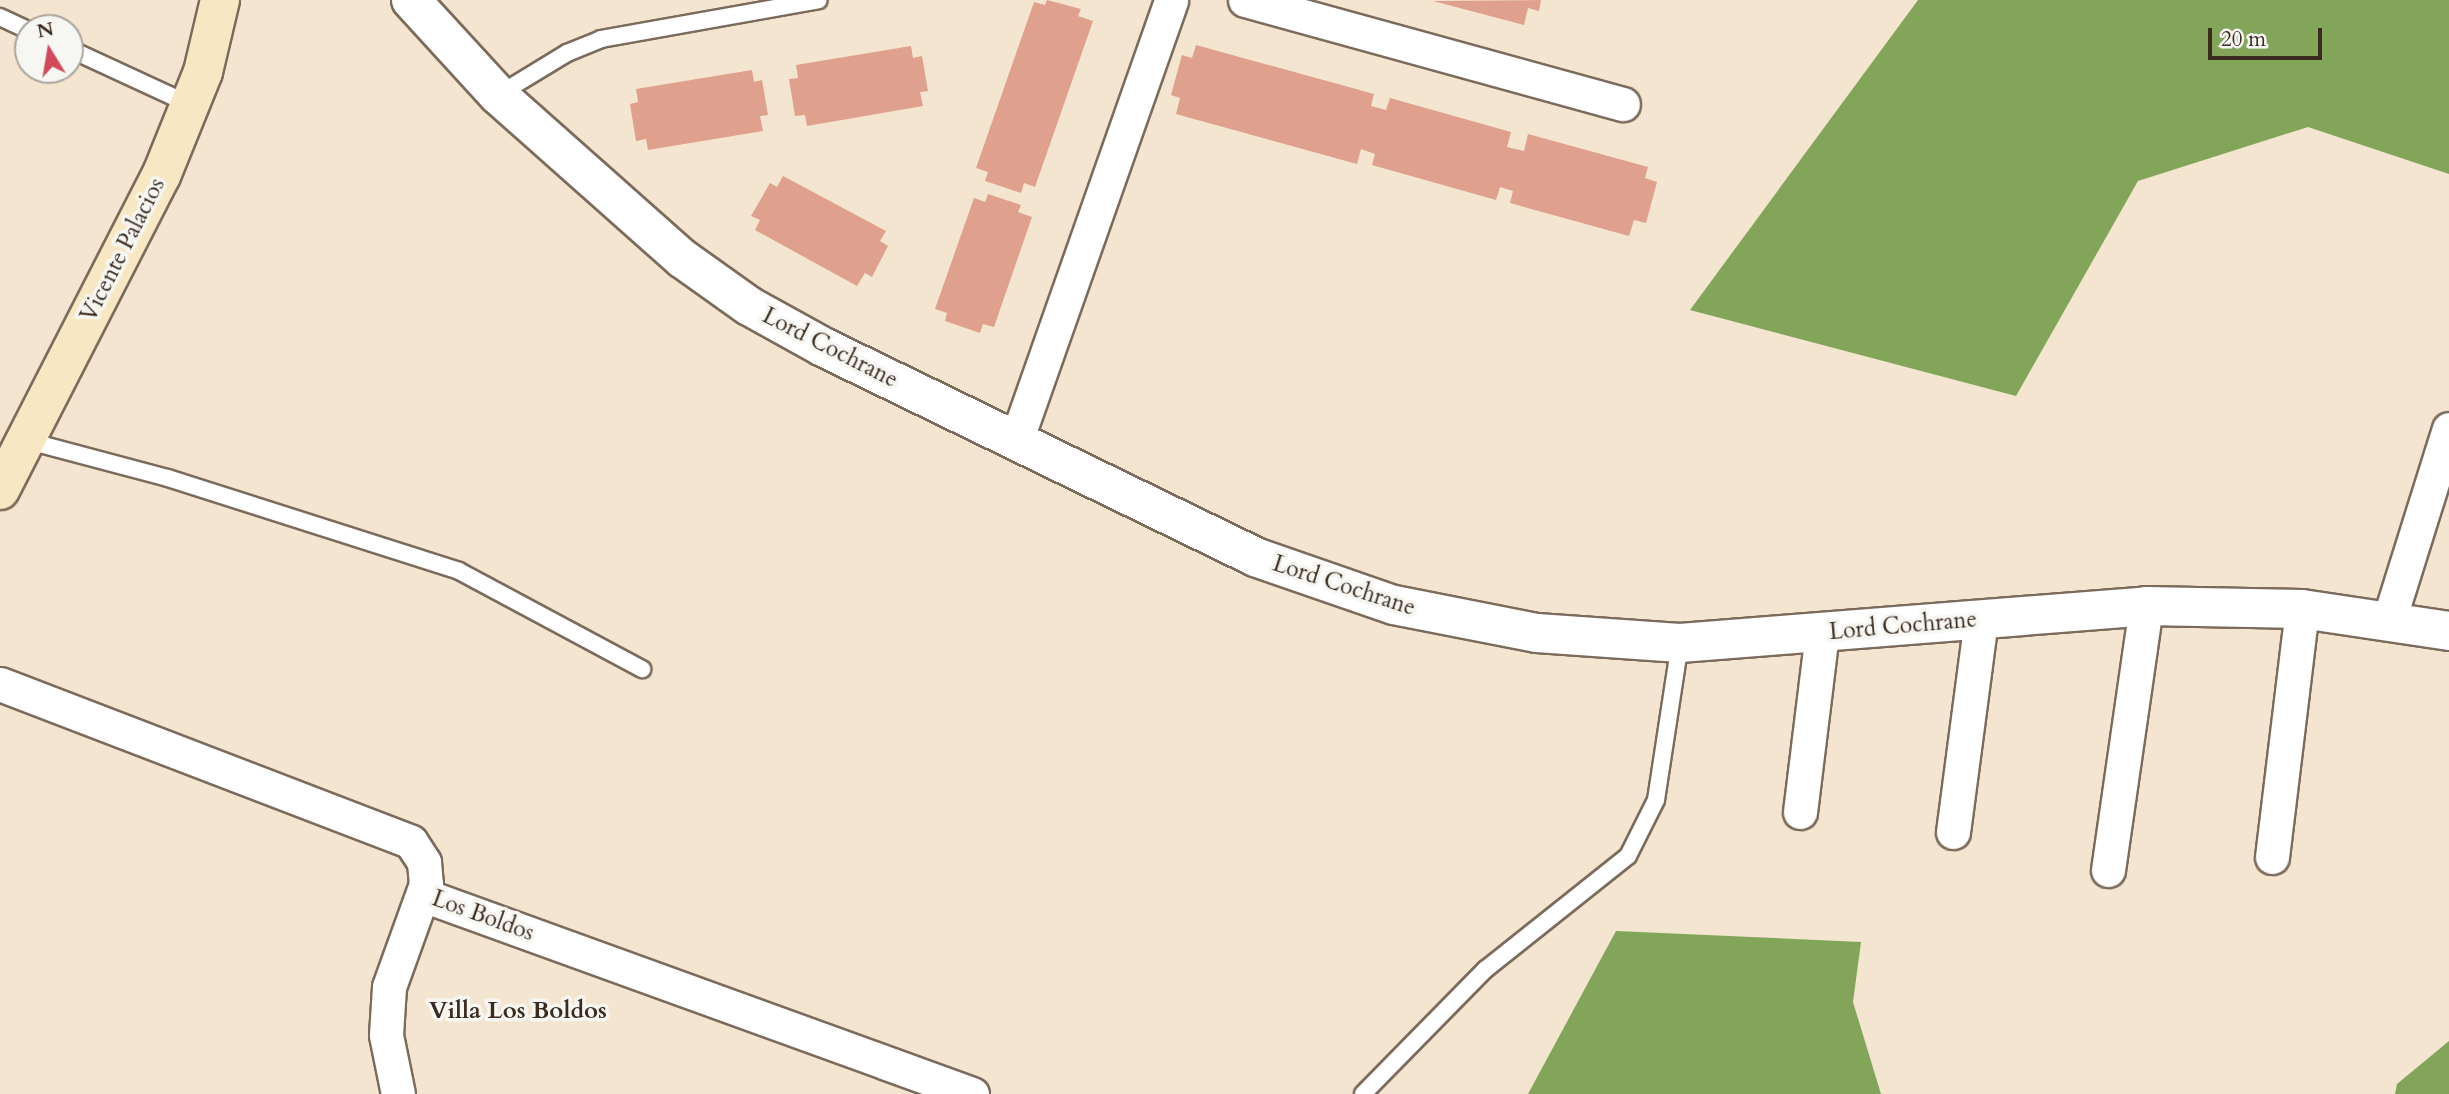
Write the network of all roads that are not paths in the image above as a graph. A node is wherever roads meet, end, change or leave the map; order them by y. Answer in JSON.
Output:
{"nodes":[{"id":1,"x":220,"y":0,"type":"edge"},
{"id":2,"x":411,"y":0,"type":"edge"},
{"id":3,"x":819,"y":0,"type":"edge"},
{"id":4,"x":1171,"y":0,"type":"edge"},
{"id":5,"x":1245,"y":0,"type":"edge"},
{"id":6,"x":84,"y":55,"type":"edge"},
{"id":7,"x":498,"y":95,"type":"junction"},
{"id":8,"x":1623,"y":104,"type":"dead end"},
{"id":9,"x":191,"y":105,"type":"junction"},
{"id":10,"x":2449,"y":429,"type":"edge"},
{"id":11,"x":25,"y":440,"type":"junction"},
{"id":12,"x":1016,"y":441,"type":"junction"},
{"id":13,"x":0,"y":490,"type":"edge"},
{"id":14,"x":2146,"y":606,"type":"junction"},
{"id":15,"x":2302,"y":609,"type":"junction"},
{"id":16,"x":1981,"y":619,"type":"junction"},
{"id":17,"x":2389,"y":620,"type":"junction"},
{"id":18,"x":2449,"y":631,"type":"edge"},
{"id":19,"x":1822,"y":633,"type":"junction"},
{"id":20,"x":1680,"y":643,"type":"junction"},
{"id":21,"x":642,"y":669,"type":"dead end"},
{"id":22,"x":0,"y":684,"type":"edge"},
{"id":23,"x":1800,"y":812,"type":"dead end"},
{"id":24,"x":1954,"y":832,"type":"dead end"},
{"id":25,"x":2272,"y":857,"type":"dead end"},
{"id":26,"x":2108,"y":870,"type":"dead end"},
{"id":27,"x":422,"y":895,"type":"junction"},
{"id":28,"x":398,"y":1094,"type":"edge"},
{"id":29,"x":972,"y":1094,"type":"edge"},
{"id":30,"x":1363,"y":1094,"type":"edge"}],
"edges":[{"from":1,"to":9,"type":"main road","name":"Vicente Palacios"},
{"from":2,"to":7,"type":"street","name":"Lord Cochrane"},
{"from":3,"to":7,"type":"lane"},
{"from":4,"to":12,"type":"street"},
{"from":5,"to":8,"type":"street"},
{"from":6,"to":9,"type":"lane"},
{"from":7,"to":12,"type":"street","name":"Lord Cochrane"},
{"from":9,"to":11,"type":"main road","name":"Vicente Palacios"},
{"from":10,"to":17,"type":"street"},
{"from":11,"to":13,"type":"main road","name":"Vicente Palacios"},
{"from":11,"to":21,"type":"lane"},
{"from":12,"to":20,"type":"street","name":"Lord Cochrane"},
{"from":14,"to":15,"type":"street","name":"Lord Cochrane"},
{"from":14,"to":16,"type":"street","name":"Lord Cochrane"},
{"from":14,"to":26,"type":"street"},
{"from":15,"to":17,"type":"street","name":"Lord Cochrane"},
{"from":15,"to":25,"type":"street"},
{"from":16,"to":19,"type":"street","name":"Lord Cochrane"},
{"from":16,"to":24,"type":"street"},
{"from":17,"to":18,"type":"street","name":"Lord Cochrane"},
{"from":19,"to":20,"type":"street","name":"Lord Cochrane"},
{"from":19,"to":23,"type":"street"},
{"from":20,"to":30,"type":"lane"},
{"from":22,"to":27,"type":"street","name":"Los Boldos"},
{"from":27,"to":28,"type":"street"},
{"from":27,"to":29,"type":"street","name":"Los Boldos"}]}
